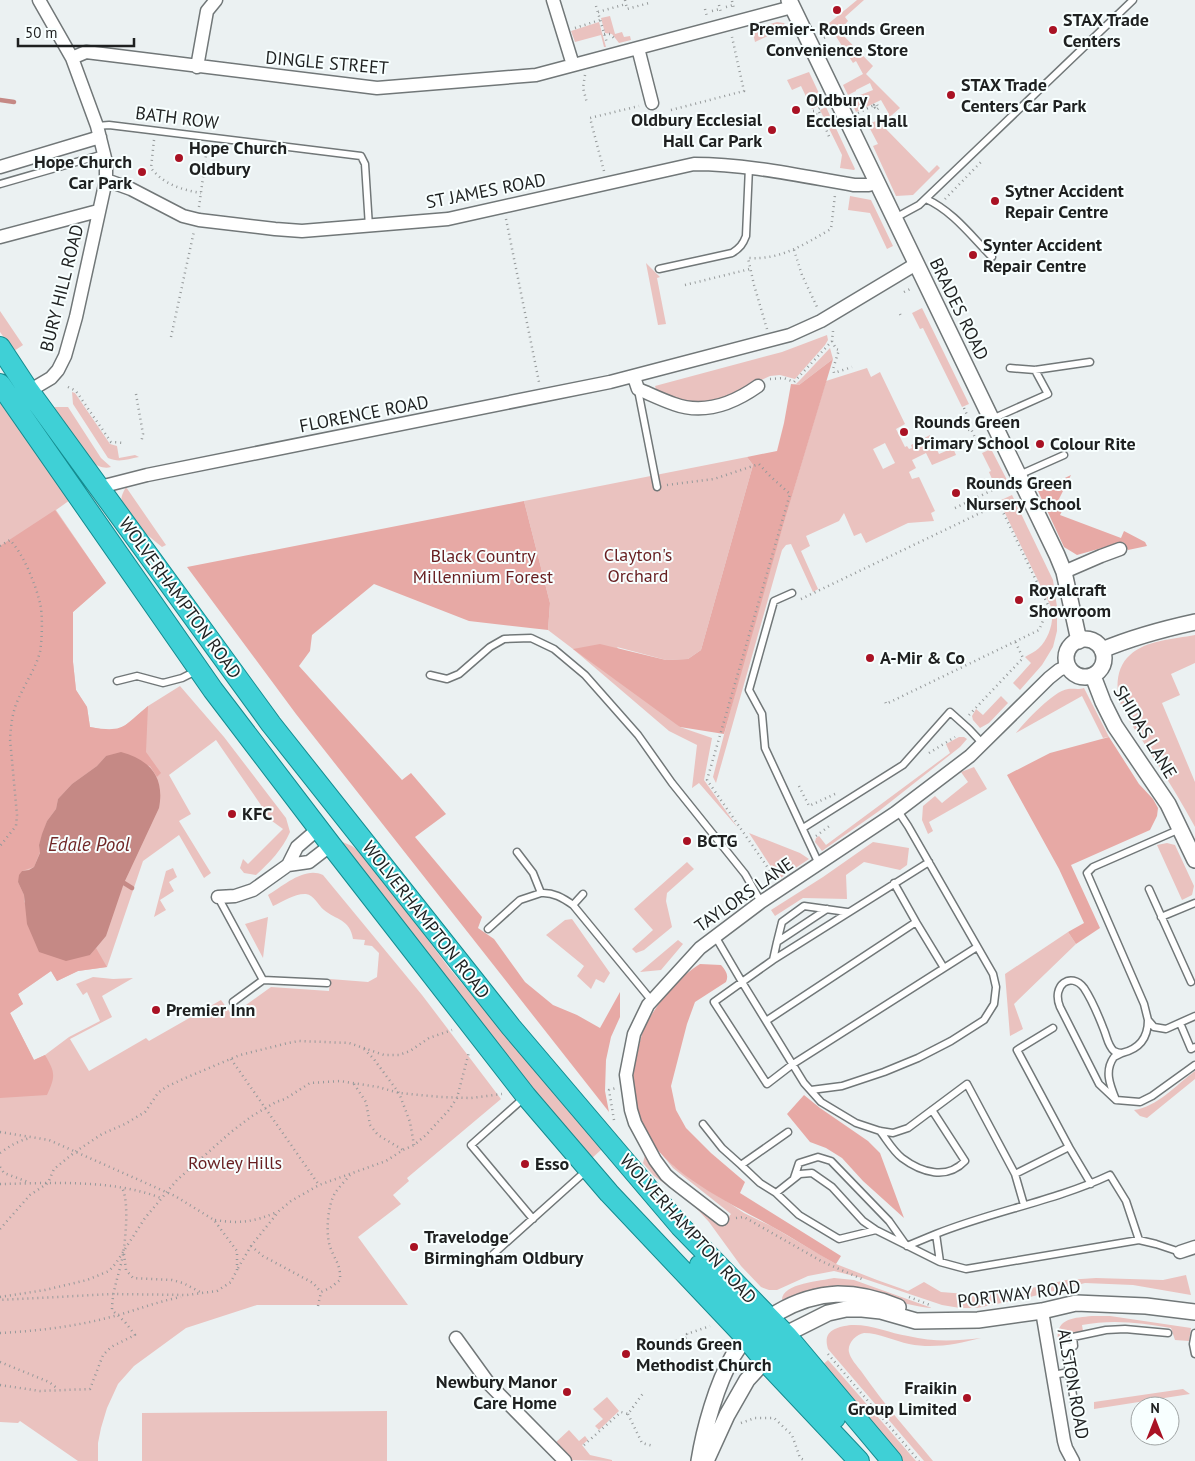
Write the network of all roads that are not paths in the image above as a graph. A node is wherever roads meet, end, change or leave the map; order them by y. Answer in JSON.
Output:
{"nodes":[{"id":1,"x":39,"y":0,"type":"edge"},
{"id":2,"x":216,"y":0,"type":"edge"},
{"id":3,"x":553,"y":0,"type":"edge"},
{"id":4,"x":1133,"y":0,"type":"edge"},
{"id":5,"x":790,"y":3,"type":"edge"},
{"id":6,"x":638,"y":48,"type":"junction"},
{"id":7,"x":72,"y":58,"type":"junction"},
{"id":8,"x":573,"y":65,"type":"junction"},
{"id":9,"x":197,"y":67,"type":"junction"},
{"id":10,"x":652,"y":103,"type":"road end"},
{"id":11,"x":98,"y":132,"type":"junction"},
{"id":12,"x":104,"y":154,"type":"junction"},
{"id":13,"x":0,"y":167,"type":"edge"},
{"id":14,"x":749,"y":167,"type":"junction"},
{"id":15,"x":106,"y":180,"type":"junction"},
{"id":16,"x":877,"y":182,"type":"junction"},
{"id":17,"x":0,"y":184,"type":"edge"},
{"id":18,"x":926,"y":199,"type":"junction"},
{"id":19,"x":98,"y":211,"type":"junction"},
{"id":20,"x":894,"y":218,"type":"junction"},
{"id":21,"x":369,"y":226,"type":"junction"},
{"id":22,"x":0,"y":237,"type":"edge"},
{"id":23,"x":992,"y":257,"type":"dead end"},
{"id":24,"x":916,"y":264,"type":"junction"},
{"id":25,"x":659,"y":269,"type":"dead end"},
{"id":26,"x":0,"y":347,"type":"edge"},
{"id":27,"x":1090,"y":362,"type":"dead end"},
{"id":28,"x":1010,"y":368,"type":"dead end"},
{"id":29,"x":1036,"y":370,"type":"junction"},
{"id":30,"x":636,"y":383,"type":"junction"},
{"id":31,"x":0,"y":384,"type":"edge"},
{"id":32,"x":758,"y":386,"type":"road end"},
{"id":33,"x":30,"y":390,"type":"junction"},
{"id":34,"x":12,"y":402,"type":"junction"},
{"id":35,"x":992,"y":420,"type":"junction"},
{"id":36,"x":1064,"y":455,"type":"dead end"},
{"id":37,"x":1015,"y":478,"type":"junction"},
{"id":38,"x":100,"y":486,"type":"junction"},
{"id":39,"x":657,"y":486,"type":"road end"},
{"id":40,"x":80,"y":499,"type":"junction"},
{"id":41,"x":1120,"y":549,"type":"dead end"},
{"id":42,"x":1064,"y":572,"type":"junction"},
{"id":43,"x":792,"y":593,"type":"dead end"},
{"id":44,"x":1195,"y":622,"type":"edge"},
{"id":45,"x":1079,"y":641,"type":"junction"},
{"id":46,"x":1102,"y":650,"type":"junction"},
{"id":47,"x":1068,"y":666,"type":"junction"},
{"id":48,"x":198,"y":670,"type":"junction"},
{"id":49,"x":430,"y":675,"type":"dead end"},
{"id":50,"x":1093,"y":676,"type":"junction"},
{"id":51,"x":117,"y":681,"type":"dead end"},
{"id":52,"x":271,"y":724,"type":"junction"},
{"id":53,"x":983,"y":744,"type":"junction"},
{"id":54,"x":898,"y":811,"type":"junction"},
{"id":55,"x":802,"y":828,"type":"junction"},
{"id":56,"x":1180,"y":829,"type":"junction"},
{"id":57,"x":326,"y":834,"type":"junction"},
{"id":58,"x":369,"y":848,"type":"junction"},
{"id":59,"x":517,"y":852,"type":"dead end"},
{"id":60,"x":1195,"y":860,"type":"edge"},
{"id":61,"x":929,"y":862,"type":"junction"},
{"id":62,"x":819,"y":864,"type":"junction"},
{"id":63,"x":288,"y":866,"type":"junction"},
{"id":64,"x":894,"y":883,"type":"junction"},
{"id":65,"x":1149,"y":888,"type":"dead end"},
{"id":66,"x":541,"y":894,"type":"junction"},
{"id":67,"x":584,"y":894,"type":"dead end"},
{"id":68,"x":218,"y":897,"type":"joint"},
{"id":69,"x":761,"y":902,"type":"junction"},
{"id":70,"x":1195,"y":903,"type":"edge"},
{"id":71,"x":572,"y":905,"type":"junction"},
{"id":72,"x":827,"y":909,"type":"junction"},
{"id":73,"x":847,"y":912,"type":"junction"},
{"id":74,"x":1161,"y":917,"type":"junction"},
{"id":75,"x":916,"y":922,"type":"junction"},
{"id":76,"x":488,"y":929,"type":"dead end"},
{"id":77,"x":715,"y":936,"type":"junction"},
{"id":78,"x":778,"y":942,"type":"junction"},
{"id":79,"x":977,"y":947,"type":"junction"},
{"id":80,"x":773,"y":960,"type":"junction"},
{"id":81,"x":944,"y":968,"type":"junction"},
{"id":82,"x":263,"y":980,"type":"junction"},
{"id":83,"x":742,"y":982,"type":"junction"},
{"id":84,"x":1192,"y":982,"type":"dead end"},
{"id":85,"x":327,"y":983,"type":"dead end"},
{"id":86,"x":652,"y":1001,"type":"junction"},
{"id":87,"x":233,"y":1002,"type":"dead end"},
{"id":88,"x":1195,"y":1016,"type":"edge"},
{"id":89,"x":1148,"y":1020,"type":"junction"},
{"id":90,"x":766,"y":1021,"type":"junction"},
{"id":91,"x":1180,"y":1023,"type":"junction"},
{"id":92,"x":1053,"y":1028,"type":"dead end"},
{"id":93,"x":1195,"y":1047,"type":"edge"},
{"id":94,"x":1122,"y":1053,"type":"junction"},
{"id":95,"x":793,"y":1064,"type":"junction"},
{"id":96,"x":1195,"y":1065,"type":"edge"},
{"id":97,"x":811,"y":1090,"type":"junction"},
{"id":98,"x":526,"y":1096,"type":"junction"},
{"id":99,"x":1116,"y":1100,"type":"junction"},
{"id":100,"x":932,"y":1110,"type":"junction"},
{"id":101,"x":703,"y":1124,"type":"dead end"},
{"id":102,"x":880,"y":1131,"type":"junction"},
{"id":103,"x":788,"y":1132,"type":"dead end"},
{"id":104,"x":1069,"y":1147,"type":"junction"},
{"id":105,"x":741,"y":1165,"type":"junction"},
{"id":106,"x":588,"y":1169,"type":"junction"},
{"id":107,"x":1015,"y":1174,"type":"junction"},
{"id":108,"x":793,"y":1179,"type":"junction"},
{"id":109,"x":1091,"y":1184,"type":"junction"},
{"id":110,"x":776,"y":1193,"type":"junction"},
{"id":111,"x":1024,"y":1205,"type":"junction"},
{"id":112,"x":533,"y":1219,"type":"junction"},
{"id":113,"x":722,"y":1220,"type":"road end"},
{"id":114,"x":876,"y":1230,"type":"junction"},
{"id":115,"x":936,"y":1234,"type":"junction"},
{"id":116,"x":1139,"y":1240,"type":"junction"},
{"id":117,"x":907,"y":1246,"type":"junction"},
{"id":118,"x":1195,"y":1247,"type":"edge"},
{"id":119,"x":1180,"y":1252,"type":"joint"},
{"id":120,"x":490,"y":1257,"type":"dead end"},
{"id":121,"x":940,"y":1262,"type":"junction"},
{"id":122,"x":1042,"y":1310,"type":"junction"},
{"id":123,"x":1195,"y":1312,"type":"edge"},
{"id":124,"x":810,"y":1322,"type":"junction"},
{"id":125,"x":936,"y":1322,"type":"junction"},
{"id":126,"x":757,"y":1328,"type":"junction"},
{"id":127,"x":1168,"y":1333,"type":"dead end"},
{"id":128,"x":1195,"y":1333,"type":"edge"},
{"id":129,"x":456,"y":1338,"type":"dead end"},
{"id":130,"x":775,"y":1348,"type":"junction"},
{"id":131,"x":1195,"y":1354,"type":"edge"},
{"id":132,"x":805,"y":1356,"type":"junction"},
{"id":133,"x":1069,"y":1372,"type":"junction"},
{"id":134,"x":1053,"y":1375,"type":"junction"},
{"id":135,"x":1074,"y":1401,"type":"dead end"},
{"id":136,"x":566,"y":1461,"type":"edge"},
{"id":137,"x":699,"y":1461,"type":"edge"},
{"id":138,"x":706,"y":1461,"type":"edge"},
{"id":139,"x":859,"y":1461,"type":"edge"},
{"id":140,"x":868,"y":1461,"type":"edge"},
{"id":141,"x":892,"y":1461,"type":"edge"},
{"id":142,"x":1073,"y":1461,"type":"edge"}],
"edges":[{"from":1,"to":7,"type":"street","name":"BURY HILL ROAD"},
{"from":2,"to":9,"type":"street"},
{"from":3,"to":8,"type":"street"},
{"from":4,"to":18,"type":"lane"},
{"from":5,"to":6,"type":"street","name":"DINGLE STREET"},
{"from":5,"to":16,"type":"street","name":"BRADES ROAD"},
{"from":6,"to":8,"type":"street","name":"DINGLE STREET"},
{"from":6,"to":10,"type":"street"},
{"from":7,"to":9,"type":"street","name":"DINGLE STREET"},
{"from":7,"to":11,"type":"street","name":"BURY HILL ROAD"},
{"from":8,"to":9,"type":"street","name":"DINGLE STREET"},
{"from":11,"to":12,"type":"street","name":"BURY HILL ROAD"},
{"from":11,"to":13,"type":"street"},
{"from":11,"to":21,"type":"lane","name":"BATH ROW"},
{"from":12,"to":15,"type":"street","name":"BURY HILL ROAD"},
{"from":12,"to":17,"type":"lane"},
{"from":14,"to":16,"type":"street","name":"ST JAMES ROAD"},
{"from":14,"to":21,"type":"street","name":"ST JAMES ROAD"},
{"from":14,"to":25,"type":"lane"},
{"from":15,"to":19,"type":"street","name":"BURY HILL ROAD"},
{"from":15,"to":21,"type":"street","name":"ST JAMES ROAD"},
{"from":16,"to":20,"type":"street","name":"BRADES ROAD"},
{"from":18,"to":20,"type":"lane"},
{"from":18,"to":23,"type":"lane"},
{"from":19,"to":22,"type":"street"},
{"from":19,"to":33,"type":"street","name":"BURY HILL ROAD"},
{"from":20,"to":24,"type":"street","name":"BRADES ROAD"},
{"from":24,"to":30,"type":"street","name":"FLORENCE ROAD"},
{"from":24,"to":35,"type":"street","name":"BRADES ROAD"},
{"from":26,"to":33,"type":"highway","name":"WOLVERHAMPTON ROAD"},
{"from":27,"to":29,"type":"lane"},
{"from":28,"to":29,"type":"lane"},
{"from":29,"to":35,"type":"lane"},
{"from":30,"to":32,"type":"street"},
{"from":30,"to":38,"type":"street","name":"FLORENCE ROAD"},
{"from":30,"to":39,"type":"lane"},
{"from":31,"to":34,"type":"highway","name":"WOLVERHAMPTON ROAD"},
{"from":33,"to":34,"type":"highway"},
{"from":33,"to":38,"type":"highway","name":"WOLVERHAMPTON ROAD"},
{"from":34,"to":40,"type":"highway","name":"WOLVERHAMPTON ROAD"},
{"from":35,"to":37,"type":"street","name":"BRADES ROAD"},
{"from":36,"to":37,"type":"lane"},
{"from":37,"to":42,"type":"street","name":"BRADES ROAD"},
{"from":38,"to":40,"type":"highway"},
{"from":38,"to":52,"type":"highway","name":"WOLVERHAMPTON ROAD"},
{"from":40,"to":48,"type":"highway","name":"WOLVERHAMPTON ROAD"},
{"from":41,"to":42,"type":"street"},
{"from":42,"to":45,"type":"street","name":"BRADES ROAD"},
{"from":43,"to":55,"type":"lane"},
{"from":44,"to":46,"type":"street"},
{"from":45,"to":46,"type":"street"},
{"from":45,"to":47,"type":"street"},
{"from":46,"to":50,"type":"street"},
{"from":47,"to":50,"type":"street"},
{"from":47,"to":53,"type":"street","name":"TAYLORS LANE"},
{"from":48,"to":51,"type":"lane"},
{"from":48,"to":57,"type":"highway","name":"WOLVERHAMPTON ROAD"},
{"from":49,"to":69,"type":"lane"},
{"from":50,"to":56,"type":"street","name":"SHIDAS LANE"},
{"from":52,"to":57,"type":"highway"},
{"from":52,"to":58,"type":"highway","name":"WOLVERHAMPTON ROAD"},
{"from":53,"to":54,"type":"street","name":"TAYLORS LANE"},
{"from":53,"to":55,"type":"lane"},
{"from":54,"to":61,"type":"lane"},
{"from":54,"to":62,"type":"street","name":"TAYLORS LANE"},
{"from":55,"to":62,"type":"lane"},
{"from":56,"to":60,"type":"street","name":"SHIDAS LANE"},
{"from":56,"to":89,"type":"lane"},
{"from":57,"to":58,"type":"highway"},
{"from":57,"to":63,"type":"street"},
{"from":57,"to":63,"type":"street"},
{"from":57,"to":98,"type":"highway","name":"WOLVERHAMPTON ROAD"},
{"from":58,"to":126,"type":"highway","name":"WOLVERHAMPTON ROAD"},
{"from":59,"to":66,"type":"lane"},
{"from":61,"to":64,"type":"lane"},
{"from":61,"to":79,"type":"lane"},
{"from":62,"to":69,"type":"street","name":"TAYLORS LANE"},
{"from":63,"to":68,"type":"street"},
{"from":64,"to":73,"type":"lane"},
{"from":64,"to":75,"type":"lane"},
{"from":65,"to":74,"type":"lane"},
{"from":66,"to":71,"type":"lane"},
{"from":66,"to":76,"type":"lane"},
{"from":67,"to":71,"type":"lane"},
{"from":68,"to":82,"type":"lane"},
{"from":69,"to":77,"type":"street","name":"TAYLORS LANE"},
{"from":70,"to":74,"type":"lane"},
{"from":71,"to":86,"type":"lane"},
{"from":72,"to":73,"type":"lane"},
{"from":72,"to":78,"type":"lane"},
{"from":72,"to":78,"type":"lane"},
{"from":73,"to":80,"type":"lane"},
{"from":74,"to":84,"type":"lane"},
{"from":75,"to":81,"type":"lane"},
{"from":75,"to":90,"type":"lane"},
{"from":77,"to":83,"type":"lane"},
{"from":77,"to":86,"type":"street","name":"TAYLORS LANE"},
{"from":78,"to":80,"type":"lane"},
{"from":79,"to":81,"type":"lane"},
{"from":79,"to":97,"type":"lane"},
{"from":80,"to":83,"type":"lane"},
{"from":81,"to":95,"type":"lane"},
{"from":82,"to":85,"type":"lane"},
{"from":82,"to":87,"type":"lane"},
{"from":83,"to":90,"type":"lane"},
{"from":83,"to":95,"type":"lane"},
{"from":86,"to":113,"type":"street","name":"TAYLORS LANE"},
{"from":88,"to":91,"type":"lane"},
{"from":89,"to":91,"type":"lane"},
{"from":89,"to":94,"type":"lane"},
{"from":90,"to":95,"type":"lane"},
{"from":91,"to":93,"type":"lane"},
{"from":92,"to":104,"type":"lane"},
{"from":94,"to":99,"type":"lane"},
{"from":94,"to":99,"type":"lane"},
{"from":95,"to":97,"type":"lane"},
{"from":96,"to":99,"type":"lane"},
{"from":97,"to":102,"type":"lane"},
{"from":98,"to":106,"type":"highway","name":"WOLVERHAMPTON ROAD"},
{"from":98,"to":112,"type":"lane"},
{"from":100,"to":102,"type":"lane"},
{"from":100,"to":102,"type":"lane"},
{"from":100,"to":107,"type":"lane"},
{"from":101,"to":105,"type":"lane"},
{"from":103,"to":105,"type":"lane"},
{"from":104,"to":107,"type":"lane"},
{"from":104,"to":109,"type":"lane"},
{"from":105,"to":110,"type":"lane"},
{"from":106,"to":112,"type":"lane"},
{"from":106,"to":126,"type":"highway","name":"WOLVERHAMPTON ROAD"},
{"from":107,"to":111,"type":"lane"},
{"from":108,"to":110,"type":"lane"},
{"from":108,"to":114,"type":"lane"},
{"from":108,"to":117,"type":"lane"},
{"from":109,"to":111,"type":"lane"},
{"from":109,"to":116,"type":"lane"},
{"from":110,"to":114,"type":"lane"},
{"from":111,"to":115,"type":"lane"},
{"from":112,"to":120,"type":"lane"},
{"from":114,"to":117,"type":"lane"},
{"from":115,"to":117,"type":"lane"},
{"from":115,"to":121,"type":"lane"},
{"from":116,"to":119,"type":"lane"},
{"from":116,"to":121,"type":"lane"},
{"from":117,"to":121,"type":"lane"},
{"from":118,"to":119,"type":"street"},
{"from":122,"to":123,"type":"street","name":"PORTWAY ROAD"},
{"from":122,"to":125,"type":"street","name":"PORTWAY ROAD"},
{"from":122,"to":134,"type":"street","name":"ALSTON ROAD"},
{"from":124,"to":125,"type":"street","name":"PORTWAY ROAD"},
{"from":124,"to":130,"type":"street","name":"PORTWAY ROAD"},
{"from":124,"to":132,"type":"street"},
{"from":125,"to":126,"type":"street","name":"PORTWAY ROAD"},
{"from":126,"to":130,"type":"highway","name":"WOLVERHAMPTON ROAD"},
{"from":126,"to":130,"type":"highway","name":"WOLVERHAMPTON ROAD"},
{"from":126,"to":137,"type":"street"},
{"from":127,"to":133,"type":"lane"},
{"from":128,"to":131,"type":"lane"},
{"from":129,"to":136,"type":"street"},
{"from":130,"to":132,"type":"highway","name":"WOLVERHAMPTON ROAD"},
{"from":130,"to":138,"type":"street"},
{"from":130,"to":139,"type":"highway","name":"WOLVERHAMPTON ROAD"},
{"from":130,"to":140,"type":"highway"},
{"from":132,"to":141,"type":"highway","name":"WOLVERHAMPTON ROAD"},
{"from":133,"to":134,"type":"lane"},
{"from":133,"to":135,"type":"lane"},
{"from":134,"to":142,"type":"street","name":"ALSTON ROAD"}]}
